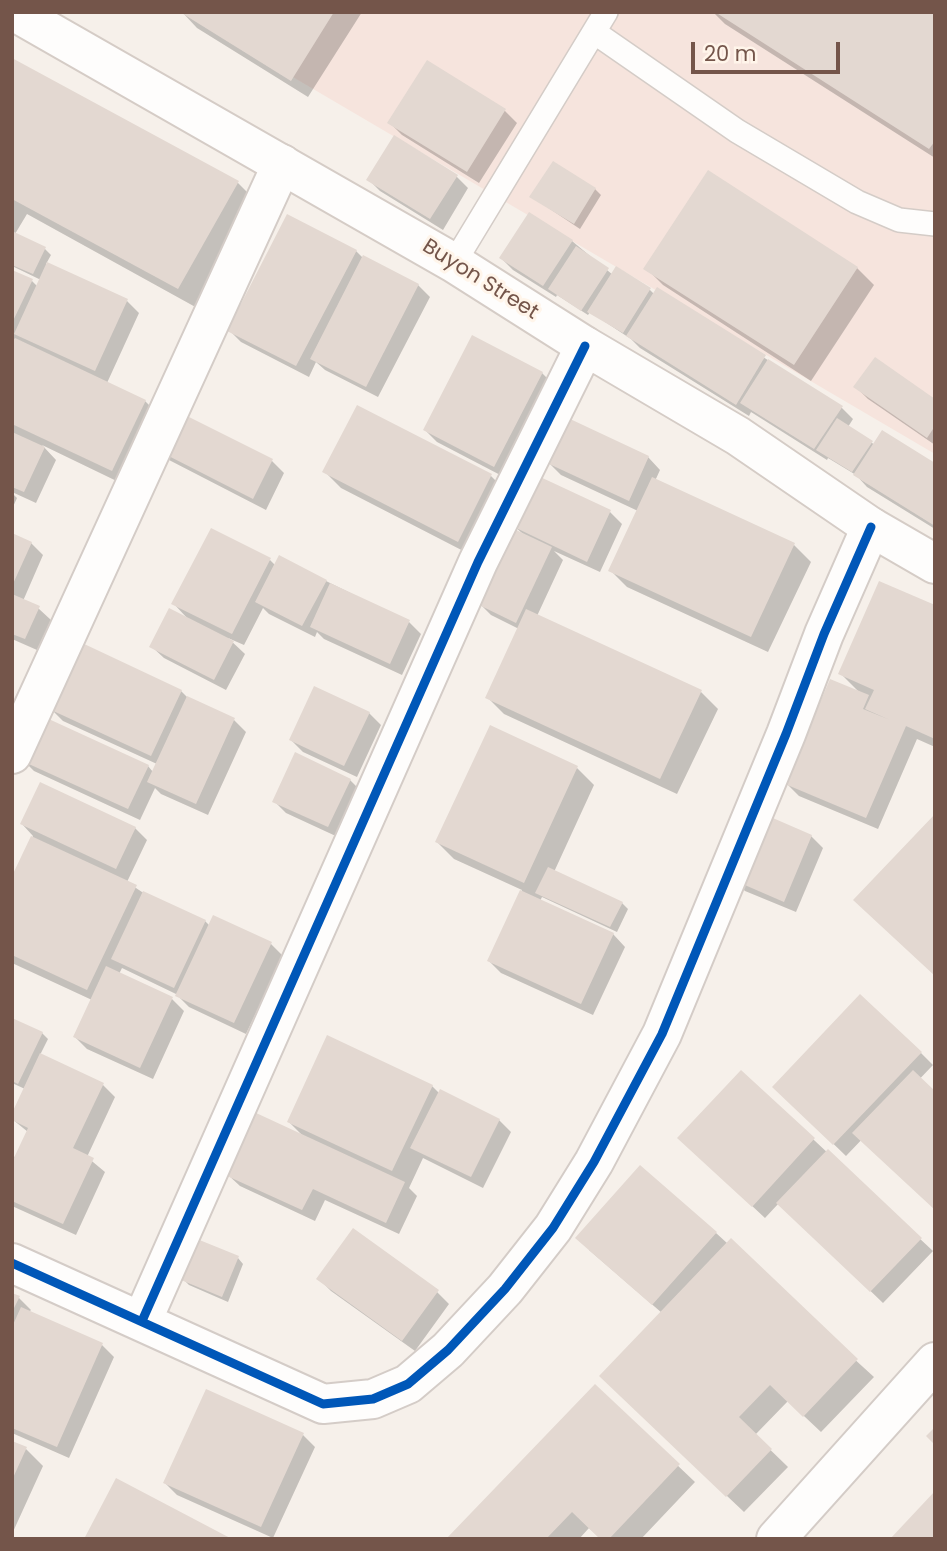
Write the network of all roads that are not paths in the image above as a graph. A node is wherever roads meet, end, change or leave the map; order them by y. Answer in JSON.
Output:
{"nodes":[{"id":1,"x":15,"y":12,"type":"edge"},
{"id":2,"x":606,"y":12,"type":"edge"},
{"id":3,"x":594,"y":32,"type":"junction"},
{"id":4,"x":282,"y":164,"type":"junction"},
{"id":5,"x":935,"y":224,"type":"edge"},
{"id":6,"x":454,"y":263,"type":"junction"},
{"id":7,"x":585,"y":346,"type":"junction"},
{"id":8,"x":871,"y":527,"type":"junction"},
{"id":9,"x":935,"y":564,"type":"edge"},
{"id":10,"x":12,"y":754,"type":"edge"},
{"id":11,"x":12,"y":1263,"type":"edge"},
{"id":12,"x":142,"y":1321,"type":"junction"},
{"id":13,"x":935,"y":1362,"type":"edge"},
{"id":14,"x":776,"y":1539,"type":"edge"}],
"edges":[{"from":1,"to":4,"type":"street","name":"Buyon Street"},
{"from":2,"to":3,"type":"lane"},
{"from":3,"to":5,"type":"lane"},
{"from":3,"to":6,"type":"lane"},
{"from":4,"to":6,"type":"street","name":"Buyon Street"},
{"from":4,"to":10,"type":"street"},
{"from":6,"to":7,"type":"street","name":"Buyon Street"},
{"from":7,"to":8,"type":"street","name":"Buyon Street"},
{"from":7,"to":12,"type":"street"},
{"from":8,"to":9,"type":"street","name":"Buyon Street"},
{"from":8,"to":12,"type":"street"},
{"from":11,"to":12,"type":"street"},
{"from":13,"to":14,"type":"street"}]}
